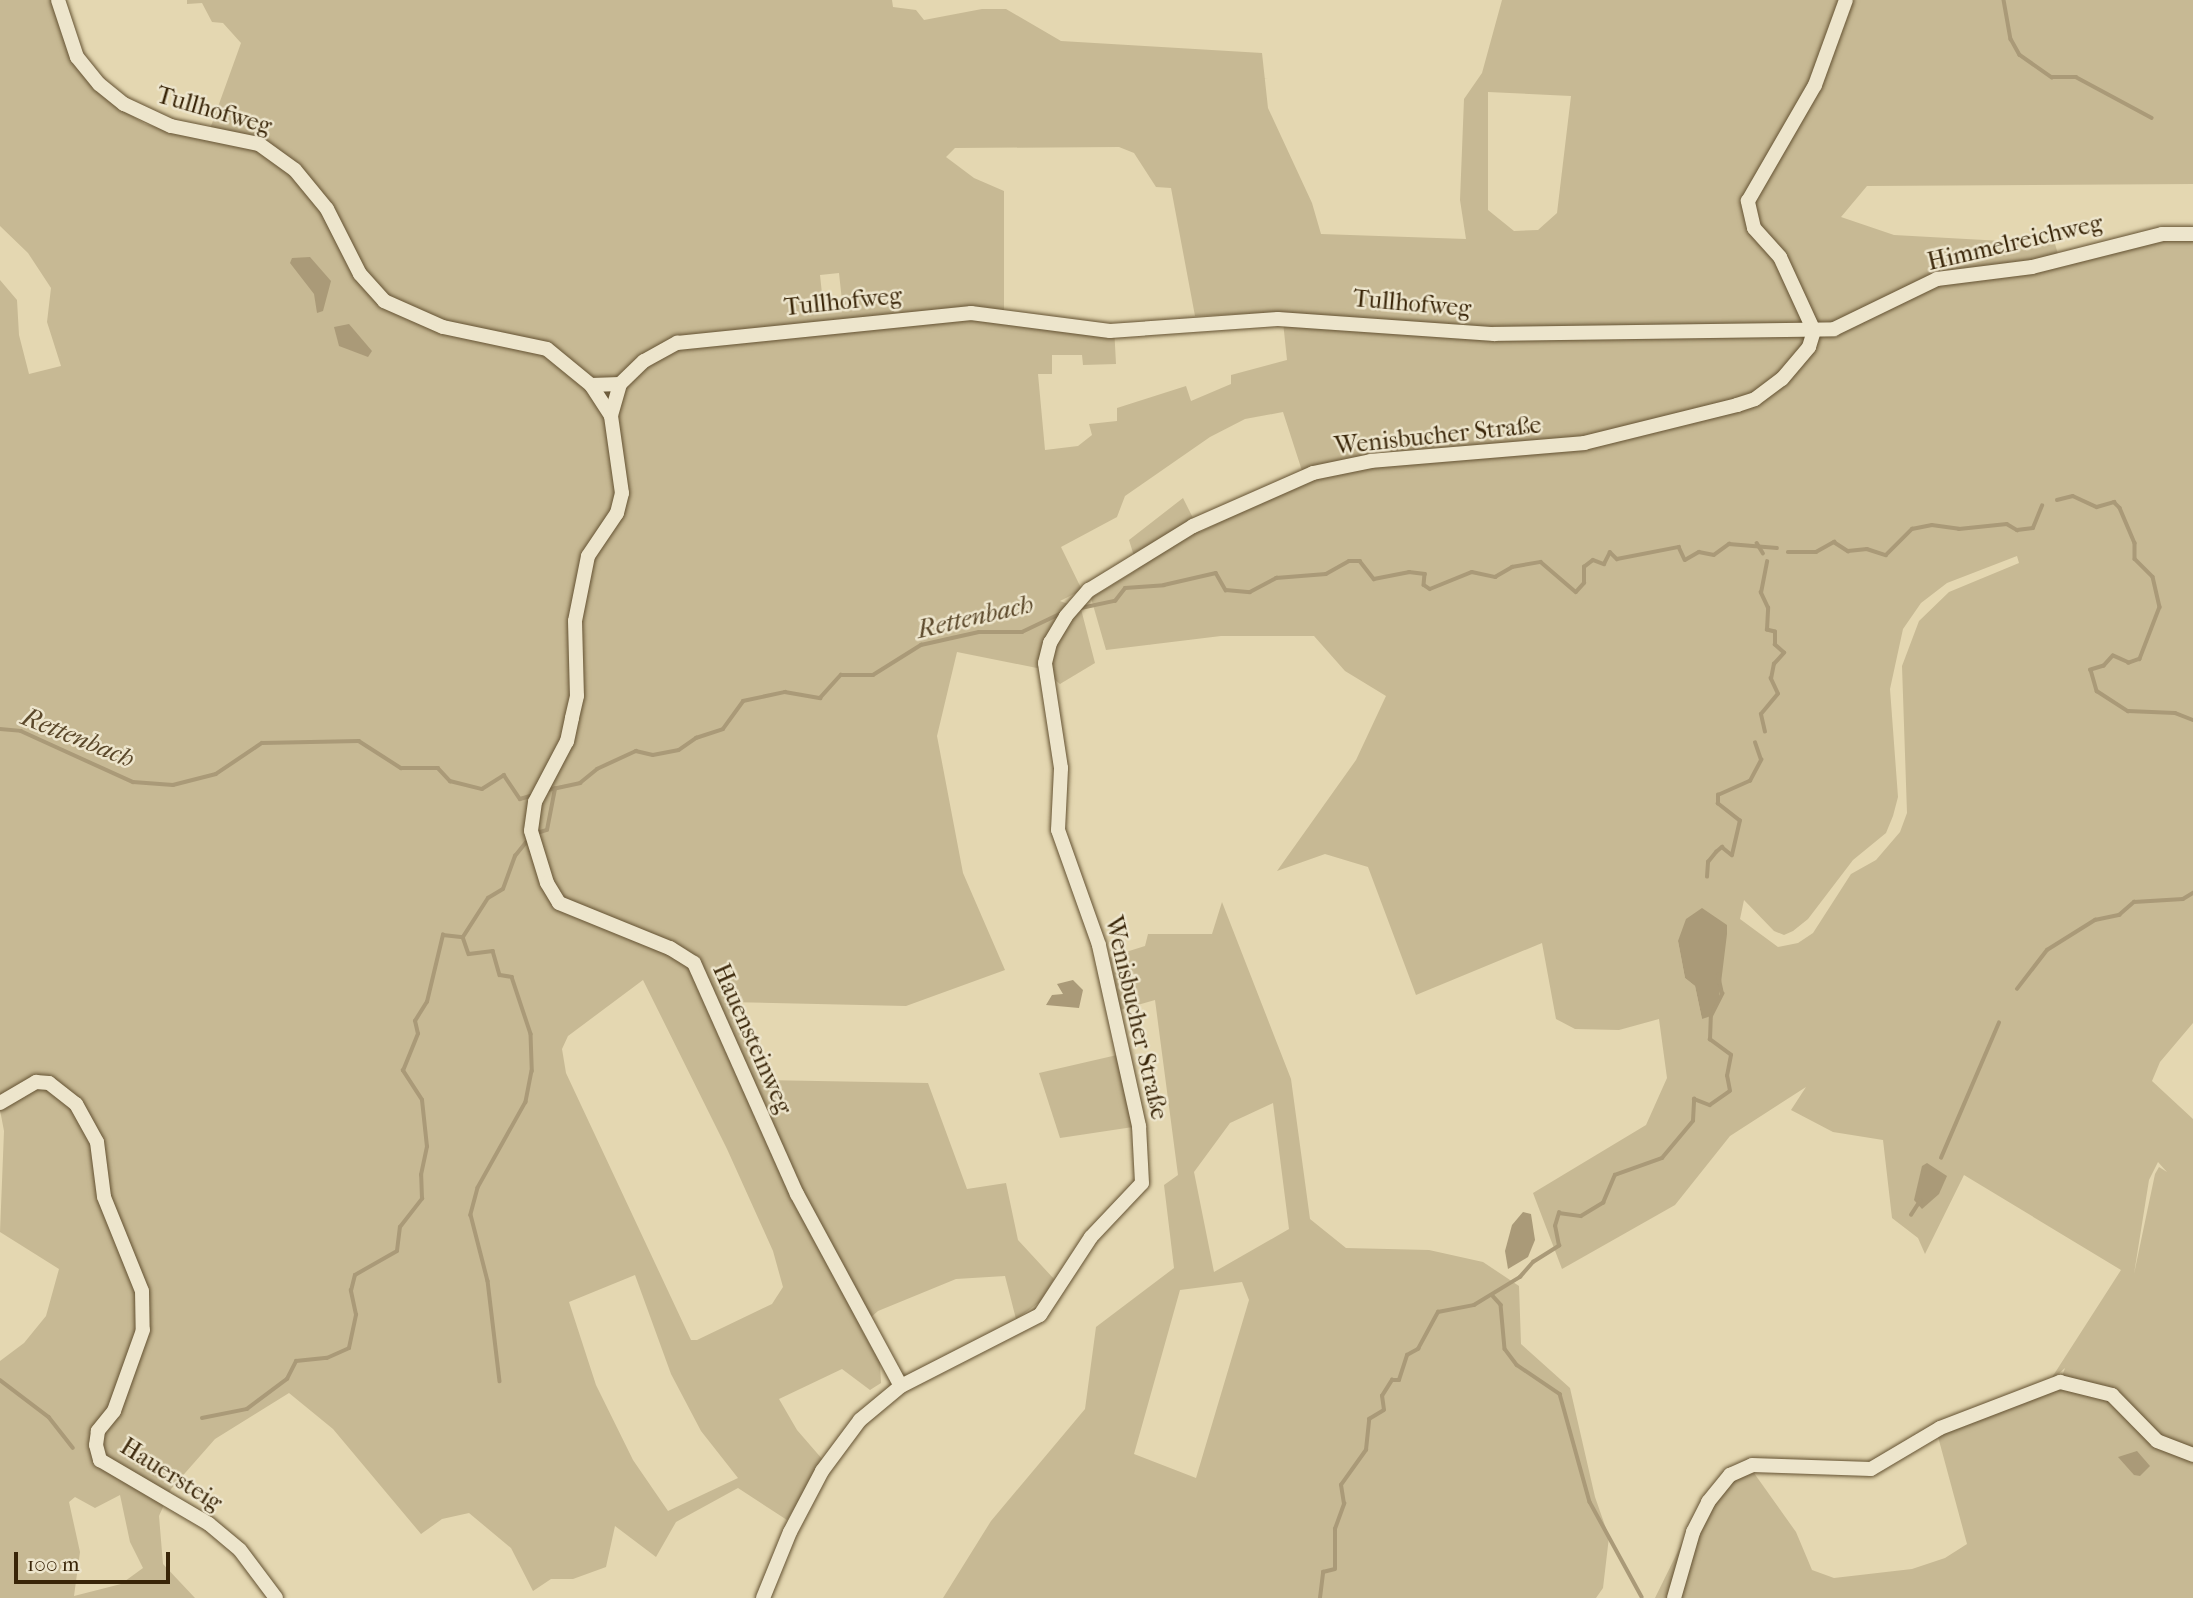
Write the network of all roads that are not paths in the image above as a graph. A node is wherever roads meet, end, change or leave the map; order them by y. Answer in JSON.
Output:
{"nodes":[{"id":1,"x":58,"y":0,"type":"edge"},
{"id":2,"x":1846,"y":0,"type":"edge"},
{"id":3,"x":2193,"y":234,"type":"edge"},
{"id":4,"x":1814,"y":331,"type":"junction"},
{"id":5,"x":620,"y":384,"type":"junction"},
{"id":6,"x":591,"y":385,"type":"junction"},
{"id":7,"x":611,"y":416,"type":"junction"},
{"id":8,"x":0,"y":1102,"type":"edge"},
{"id":9,"x":901,"y":1386,"type":"junction"},
{"id":10,"x":2193,"y":1455,"type":"edge"},
{"id":11,"x":276,"y":1598,"type":"edge"},
{"id":12,"x":763,"y":1598,"type":"edge"},
{"id":13,"x":1674,"y":1598,"type":"edge"}],
"edges":[{"from":1,"to":6,"type":"street","name":"Tullhofweg"},
{"from":2,"to":4,"type":"street"},
{"from":3,"to":4,"type":"street","name":"Himmelreichweg"},
{"from":4,"to":5,"type":"street","name":"Tullhofweg"},
{"from":4,"to":9,"type":"street","name":"Wenisbucher Straße"},
{"from":5,"to":6,"type":"street"},
{"from":5,"to":7,"type":"street","name":"Hauensteinweg"},
{"from":6,"to":7,"type":"street","name":"Hauensteinweg"},
{"from":7,"to":9,"type":"street","name":"Hauensteinweg"},
{"from":8,"to":11,"type":"street","name":"Hauersteig"},
{"from":9,"to":12,"type":"street","name":"Wenisbucher Straße"},
{"from":10,"to":13,"type":"street"}]}
